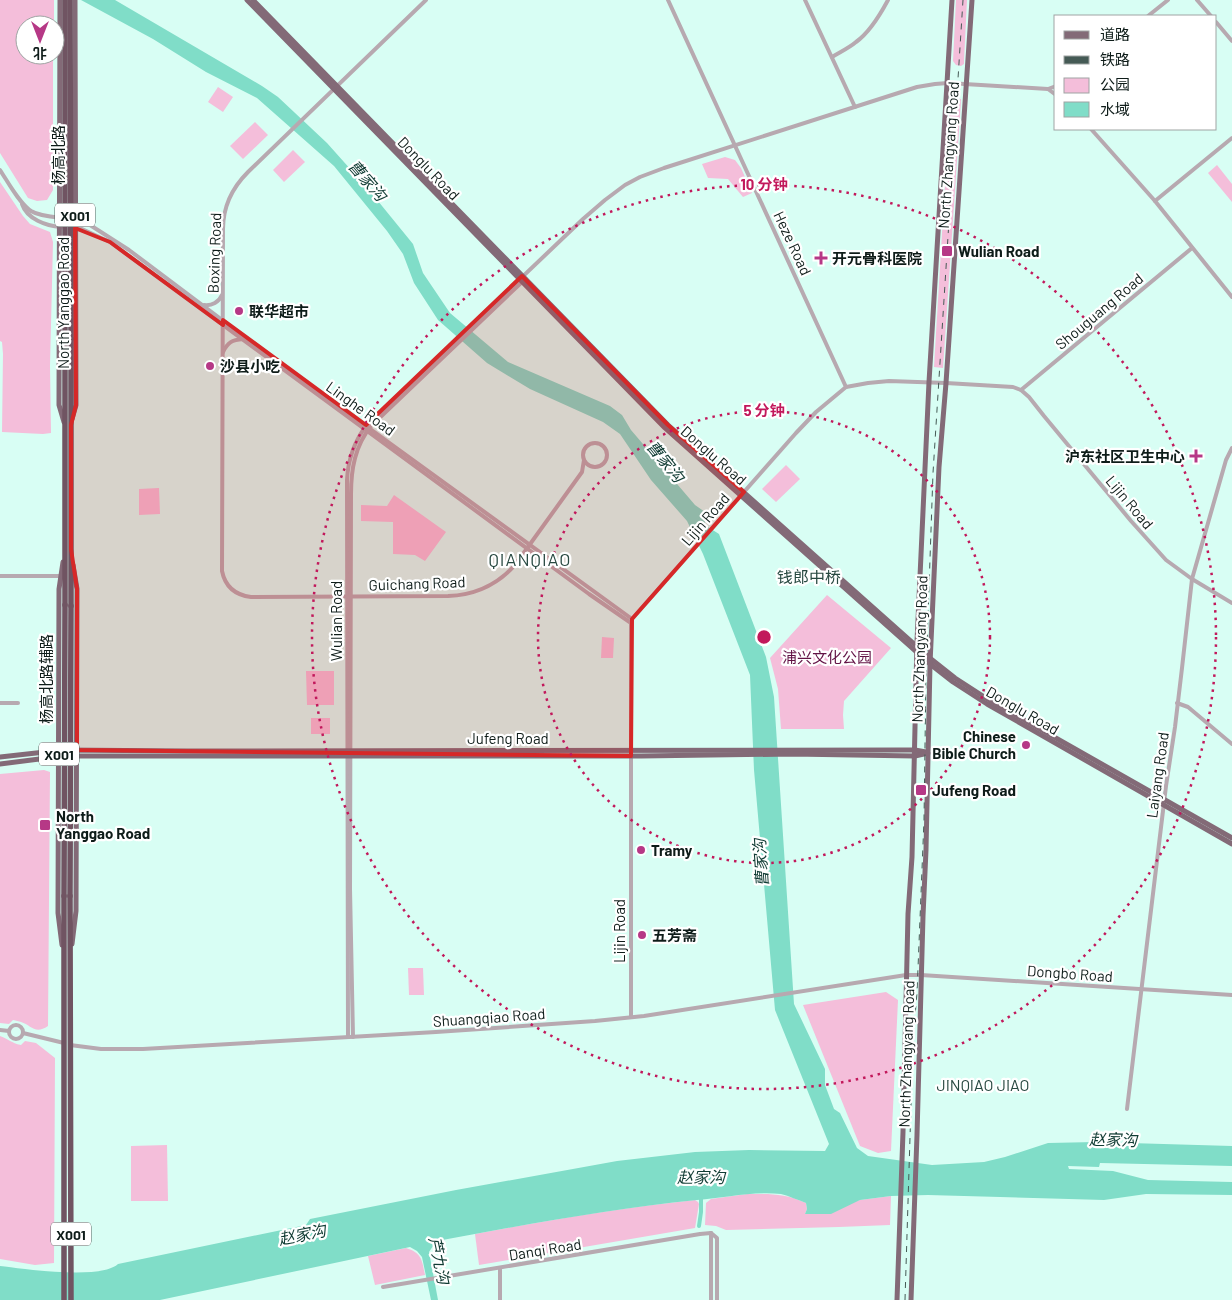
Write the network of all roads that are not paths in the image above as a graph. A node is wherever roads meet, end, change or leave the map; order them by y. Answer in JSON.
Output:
{"nodes":[{"id":1,"x":60,"y":0,"type":"edge"},
{"id":2,"x":65,"y":0,"type":"edge"},
{"id":3,"x":247,"y":0,"type":"edge"},
{"id":4,"x":253,"y":0,"type":"edge"},
{"id":5,"x":426,"y":0,"type":"edge"},
{"id":6,"x":805,"y":0,"type":"edge"},
{"id":7,"x":888,"y":0,"type":"edge"},
{"id":8,"x":952,"y":0,"type":"edge"},
{"id":9,"x":972,"y":0,"type":"edge"},
{"id":10,"x":1168,"y":0,"type":"edge"},
{"id":11,"x":1197,"y":0,"type":"edge"},
{"id":12,"x":675,"y":1,"type":"edge"},
{"id":13,"x":73,"y":2,"type":"edge"},
{"id":14,"x":669,"y":2,"type":"edge"},
{"id":15,"x":1149,"y":15,"type":"edge"},
{"id":16,"x":1210,"y":15,"type":"edge"},
{"id":17,"x":1217,"y":23,"type":"edge"},
{"id":18,"x":1232,"y":41,"type":"edge"},
{"id":19,"x":832,"y":57,"type":"junction"},
{"id":20,"x":948,"y":84,"type":"junction"},
{"id":21,"x":965,"y":84,"type":"junction"},
{"id":22,"x":335,"y":87,"type":"junction"},
{"id":23,"x":1054,"y":87,"type":"edge"},
{"id":24,"x":1048,"y":89,"type":"junction"},
{"id":25,"x":1054,"y":94,"type":"edge"},
{"id":26,"x":855,"y":107,"type":"junction"},
{"id":27,"x":1091,"y":130,"type":"edge"},
{"id":28,"x":1232,"y":138,"type":"edge"},
{"id":29,"x":736,"y":144,"type":"junction"},
{"id":30,"x":0,"y":170,"type":"edge"},
{"id":31,"x":21,"y":200,"type":"junction"},
{"id":32,"x":1155,"y":201,"type":"junction"},
{"id":33,"x":60,"y":218,"type":"junction"},
{"id":34,"x":75,"y":219,"type":"junction"},
{"id":35,"x":60,"y":227,"type":"junction"},
{"id":36,"x":75,"y":228,"type":"junction"},
{"id":37,"x":1192,"y":248,"type":"junction"},
{"id":38,"x":521,"y":280,"type":"junction"},
{"id":39,"x":223,"y":292,"type":"junction"},
{"id":40,"x":1232,"y":297,"type":"edge"},
{"id":41,"x":203,"y":306,"type":"junction"},
{"id":42,"x":223,"y":322,"type":"junction"},
{"id":43,"x":68,"y":339,"type":"junction"},
{"id":44,"x":242,"y":339,"type":"junction"},
{"id":45,"x":222,"y":354,"type":"junction"},
{"id":46,"x":929,"y":382,"type":"junction"},
{"id":47,"x":946,"y":383,"type":"junction"},
{"id":48,"x":846,"y":387,"type":"junction"},
{"id":49,"x":1021,"y":390,"type":"junction"},
{"id":50,"x":68,"y":425,"type":"junction"},
{"id":51,"x":366,"y":428,"type":"junction"},
{"id":52,"x":1232,"y":448,"type":"edge"},
{"id":53,"x":584,"y":460,"type":"junction"},
{"id":54,"x":594,"y":467,"type":"junction"},
{"id":55,"x":582,"y":472,"type":"junction"},
{"id":56,"x":742,"y":494,"type":"junction"},
{"id":57,"x":529,"y":546,"type":"junction"},
{"id":58,"x":68,"y":549,"type":"junction"},
{"id":59,"x":0,"y":576,"type":"edge"},
{"id":60,"x":61,"y":576,"type":"junction"},
{"id":61,"x":1192,"y":579,"type":"junction"},
{"id":62,"x":229,"y":587,"type":"joint"},
{"id":63,"x":349,"y":596,"type":"junction"},
{"id":64,"x":1232,"y":603,"type":"edge"},
{"id":65,"x":631,"y":621,"type":"junction"},
{"id":66,"x":917,"y":650,"type":"junction"},
{"id":67,"x":931,"y":661,"type":"junction"},
{"id":68,"x":18,"y":703,"type":"dead end"},
{"id":69,"x":1178,"y":703,"type":"junction"},
{"id":70,"x":0,"y":704,"type":"edge"},
{"id":71,"x":1232,"y":744,"type":"edge"},
{"id":72,"x":59,"y":750,"type":"junction"},
{"id":73,"x":77,"y":750,"type":"junction"},
{"id":74,"x":631,"y":750,"type":"junction"},
{"id":75,"x":742,"y":752,"type":"junction"},
{"id":76,"x":349,"y":753,"type":"junction"},
{"id":77,"x":915,"y":753,"type":"junction"},
{"id":78,"x":928,"y":753,"type":"junction"},
{"id":79,"x":77,"y":756,"type":"junction"},
{"id":80,"x":631,"y":756,"type":"junction"},
{"id":81,"x":0,"y":757,"type":"edge"},
{"id":82,"x":59,"y":757,"type":"junction"},
{"id":83,"x":0,"y":764,"type":"edge"},
{"id":84,"x":1164,"y":803,"type":"junction"},
{"id":85,"x":1232,"y":838,"type":"edge"},
{"id":86,"x":1232,"y":844,"type":"edge"},
{"id":87,"x":67,"y":959,"type":"junction"},
{"id":88,"x":906,"y":975,"type":"junction"},
{"id":89,"x":921,"y":975,"type":"junction"},
{"id":90,"x":1141,"y":989,"type":"junction"},
{"id":91,"x":1232,"y":995,"type":"edge"},
{"id":92,"x":631,"y":1017,"type":"junction"},
{"id":93,"x":0,"y":1030,"type":"edge"},
{"id":94,"x":9,"y":1031,"type":"junction"},
{"id":95,"x":22,"y":1033,"type":"junction"},
{"id":96,"x":350,"y":1037,"type":"junction"},
{"id":97,"x":67,"y":1044,"type":"junction"},
{"id":98,"x":1127,"y":1109,"type":"dead end"},
{"id":99,"x":711,"y":1233,"type":"junction"},
{"id":100,"x":500,"y":1268,"type":"junction"},
{"id":101,"x":383,"y":1287,"type":"dead end"},
{"id":102,"x":68,"y":1299,"type":"edge"},
{"id":103,"x":500,"y":1300,"type":"edge"},
{"id":104,"x":711,"y":1300,"type":"edge"},
{"id":105,"x":717,"y":1300,"type":"edge"},
{"id":106,"x":897,"y":1300,"type":"edge"},
{"id":107,"x":910,"y":1300,"type":"edge"}],
"edges":[{"from":1,"to":33,"type":"main road","name":"North Yanggao Road","number":"X001"},
{"from":2,"to":43,"type":"highway","name":"杨高北路","number":"X001","bridge":true},
{"from":3,"to":22,"type":"main road","name":"Donglu Road"},
{"from":4,"to":22,"type":"main road","name":"Donglu Road"},
{"from":5,"to":22,"type":"street","name":"Boxing Road"},
{"from":6,"to":19,"type":"street"},
{"from":7,"to":19,"type":"street"},
{"from":8,"to":20,"type":"main road","name":"North Zhangyang Road"},
{"from":9,"to":21,"type":"main road","name":"North Zhangyang Road"},
{"from":10,"to":15,"type":"street"},
{"from":11,"to":16,"type":"street"},
{"from":12,"to":14,"type":"street"},
{"from":13,"to":34,"type":"main road","name":"North Yanggao Road","number":"X001"},
{"from":13,"to":43,"type":"highway","name":"杨高北路","number":"X001","bridge":true},
{"from":14,"to":29,"type":"street","name":"Heze Road"},
{"from":17,"to":18,"type":"street"},
{"from":19,"to":26,"type":"street"},
{"from":20,"to":21,"type":"street","name":"Wulian Road"},
{"from":20,"to":26,"type":"street","name":"Wulian Road"},
{"from":20,"to":46,"type":"main road","name":"North Zhangyang Road"},
{"from":21,"to":24,"type":"street","name":"Wulian Road"},
{"from":21,"to":47,"type":"main road","name":"North Zhangyang Road"},
{"from":22,"to":38,"type":"main road","name":"Donglu Road"},
{"from":22,"to":39,"type":"street","name":"Boxing Road"},
{"from":23,"to":24,"type":"street"},
{"from":24,"to":25,"type":"street"},
{"from":26,"to":29,"type":"street","name":"Wulian Road"},
{"from":27,"to":32,"type":"street"},
{"from":28,"to":32,"type":"street"},
{"from":29,"to":38,"type":"street","name":"Wulian Road"},
{"from":29,"to":48,"type":"street","name":"Heze Road"},
{"from":30,"to":31,"type":"street","name":"Linghe Road"},
{"from":31,"to":33,"type":"street"},
{"from":31,"to":35,"type":"street","name":"Linghe Road"},
{"from":32,"to":37,"type":"street"},
{"from":33,"to":34,"type":"street"},
{"from":33,"to":35,"type":"main road","name":"North Yanggao Road","number":"X001"},
{"from":34,"to":36,"type":"main road","name":"North Yanggao Road","number":"X001"},
{"from":34,"to":41,"type":"street","name":"Linghe Road"},
{"from":35,"to":36,"type":"street","name":"Linghe Road"},
{"from":35,"to":50,"type":"main road","name":"North Yanggao Road","number":"X001"},
{"from":36,"to":42,"type":"street","name":"Linghe Road"},
{"from":36,"to":50,"type":"main road","name":"North Yanggao Road","number":"X001"},
{"from":37,"to":40,"type":"street"},
{"from":37,"to":49,"type":"street","name":"Shouguang Road"},
{"from":38,"to":51,"type":"street","name":"Wulian Road"},
{"from":38,"to":56,"type":"main road","name":"Donglu Road"},
{"from":39,"to":41,"type":"street"},
{"from":39,"to":42,"type":"street","name":"Boxing Road"},
{"from":41,"to":42,"type":"street","name":"Linghe Road"},
{"from":42,"to":44,"type":"street","name":"Linghe Road"},
{"from":42,"to":45,"type":"street","name":"Boxing Road"},
{"from":42,"to":51,"type":"street","name":"Linghe Road"},
{"from":43,"to":50,"type":"highway","name":"North Yanggao Road","number":"X001"},
{"from":44,"to":45,"type":"street"},
{"from":44,"to":51,"type":"street","name":"Linghe Road"},
{"from":45,"to":62,"type":"street","name":"Boxing Road"},
{"from":46,"to":47,"type":"street","name":"Lijin Road"},
{"from":46,"to":48,"type":"street","name":"Lijin Road"},
{"from":46,"to":66,"type":"main road","name":"North Zhangyang Road"},
{"from":47,"to":49,"type":"street","name":"Lijin Road"},
{"from":47,"to":67,"type":"main road","name":"North Zhangyang Road"},
{"from":48,"to":56,"type":"street","name":"Lijin Road"},
{"from":49,"to":61,"type":"street","name":"Lijin Road"},
{"from":50,"to":58,"type":"highway","name":"North Yanggao Road","number":"X001"},
{"from":51,"to":57,"type":"street","name":"Linghe Road"},
{"from":51,"to":63,"type":"street","name":"Wulian Road"},
{"from":52,"to":61,"type":"street","name":"Laiyang Road"},
{"from":53,"to":54,"type":"street"},
{"from":53,"to":54,"type":"street","name":"Guichang Road"},
{"from":53,"to":55,"type":"street","name":"Guichang Road"},
{"from":54,"to":55,"type":"street"},
{"from":55,"to":57,"type":"street","name":"Guichang Road"},
{"from":56,"to":65,"type":"street","name":"Lijin Road"},
{"from":56,"to":66,"type":"main road","name":"Donglu Road"},
{"from":57,"to":63,"type":"street","name":"Guichang Road"},
{"from":57,"to":65,"type":"street","name":"Linghe Road"},
{"from":58,"to":60,"type":"main road","name":"杨高北路辅路","number":"X001"},
{"from":58,"to":73,"type":"main road","name":"杨高北路辅路","number":"X001"},
{"from":58,"to":87,"type":"highway","name":"North Yanggao Road","number":"X001","bridge":true},
{"from":59,"to":60,"type":"street"},
{"from":60,"to":72,"type":"main road","name":"杨高北路辅路","number":"X001"},
{"from":61,"to":64,"type":"street","name":"Lijin Road"},
{"from":61,"to":69,"type":"street","name":"Laiyang Road"},
{"from":62,"to":63,"type":"street","name":"Guichang Road"},
{"from":63,"to":76,"type":"street","name":"Wulian Road"},
{"from":65,"to":74,"type":"street","name":"Lijin Road"},
{"from":66,"to":67,"type":"main road","name":"Donglu Road"},
{"from":66,"to":77,"type":"main road","name":"North Zhangyang Road"},
{"from":67,"to":78,"type":"main road","name":"North Zhangyang Road"},
{"from":67,"to":84,"type":"main road","name":"Donglu Road"},
{"from":68,"to":70,"type":"street"},
{"from":69,"to":71,"type":"street"},
{"from":69,"to":84,"type":"street","name":"Laiyang Road"},
{"from":72,"to":73,"type":"main road","name":"Jufeng Road"},
{"from":72,"to":81,"type":"main road","name":"Jufeng Road"},
{"from":72,"to":82,"type":"main road","name":"杨高北路辅路","number":"X001"},
{"from":73,"to":76,"type":"main road","name":"Jufeng Road"},
{"from":73,"to":79,"type":"main road","name":"杨高北路辅路","number":"X001"},
{"from":74,"to":75,"type":"main road","name":"Jufeng Road"},
{"from":74,"to":76,"type":"main road","name":"Jufeng Road"},
{"from":74,"to":80,"type":"street","name":"Lijin Road"},
{"from":75,"to":77,"type":"main road","name":"Jufeng Road"},
{"from":75,"to":80,"type":"main road","name":"Jufeng Road"},
{"from":76,"to":79,"type":"main road","name":"Jufeng Road"},
{"from":76,"to":80,"type":"main road","name":"Jufeng Road"},
{"from":76,"to":96,"type":"street","name":"Wulian Road"},
{"from":77,"to":78,"type":"main road","name":"Jufeng Road"},
{"from":77,"to":88,"type":"main road","name":"North Zhangyang Road"},
{"from":78,"to":89,"type":"main road","name":"North Zhangyang Road"},
{"from":79,"to":82,"type":"main road","name":"Jufeng Road"},
{"from":79,"to":87,"type":"main road","name":"杨高北路辅路","number":"X001"},
{"from":80,"to":92,"type":"street","name":"Lijin Road"},
{"from":82,"to":83,"type":"main road","name":"Jufeng Road"},
{"from":82,"to":87,"type":"main road","name":"杨高北路辅路","number":"X001"},
{"from":84,"to":85,"type":"main road","name":"Donglu Road"},
{"from":84,"to":86,"type":"main road","name":"Donglu Road"},
{"from":84,"to":90,"type":"street","name":"Laiyang Road"},
{"from":87,"to":97,"type":"highway","name":"North Yanggao Road","number":"X001"},
{"from":88,"to":89,"type":"street","name":"Dongbo Road"},
{"from":88,"to":92,"type":"street","name":"Shuangqiao Road"},
{"from":88,"to":106,"type":"main road","name":"North Zhangyang Road"},
{"from":89,"to":90,"type":"street","name":"Dongbo Road"},
{"from":89,"to":107,"type":"main road","name":"North Zhangyang Road"},
{"from":90,"to":91,"type":"street","name":"Dongbo Road"},
{"from":90,"to":98,"type":"street","name":"Laiyang Road"},
{"from":92,"to":96,"type":"street","name":"Shuangqiao Road"},
{"from":93,"to":94,"type":"street","name":"Shuangqiao Road"},
{"from":94,"to":95,"type":"street","name":"Shuangqiao Road"},
{"from":94,"to":95,"type":"street","name":"Shuangqiao Road"},
{"from":95,"to":97,"type":"street","name":"Shuangqiao Road"},
{"from":96,"to":97,"type":"street","name":"Shuangqiao Road"},
{"from":97,"to":102,"type":"highway","name":"North Yanggao Road","number":"X001"},
{"from":99,"to":100,"type":"street","name":"Danqi Road"},
{"from":99,"to":104,"type":"street"},
{"from":99,"to":105,"type":"street"},
{"from":100,"to":101,"type":"street","name":"Danqi Road"},
{"from":100,"to":103,"type":"street"}]}
